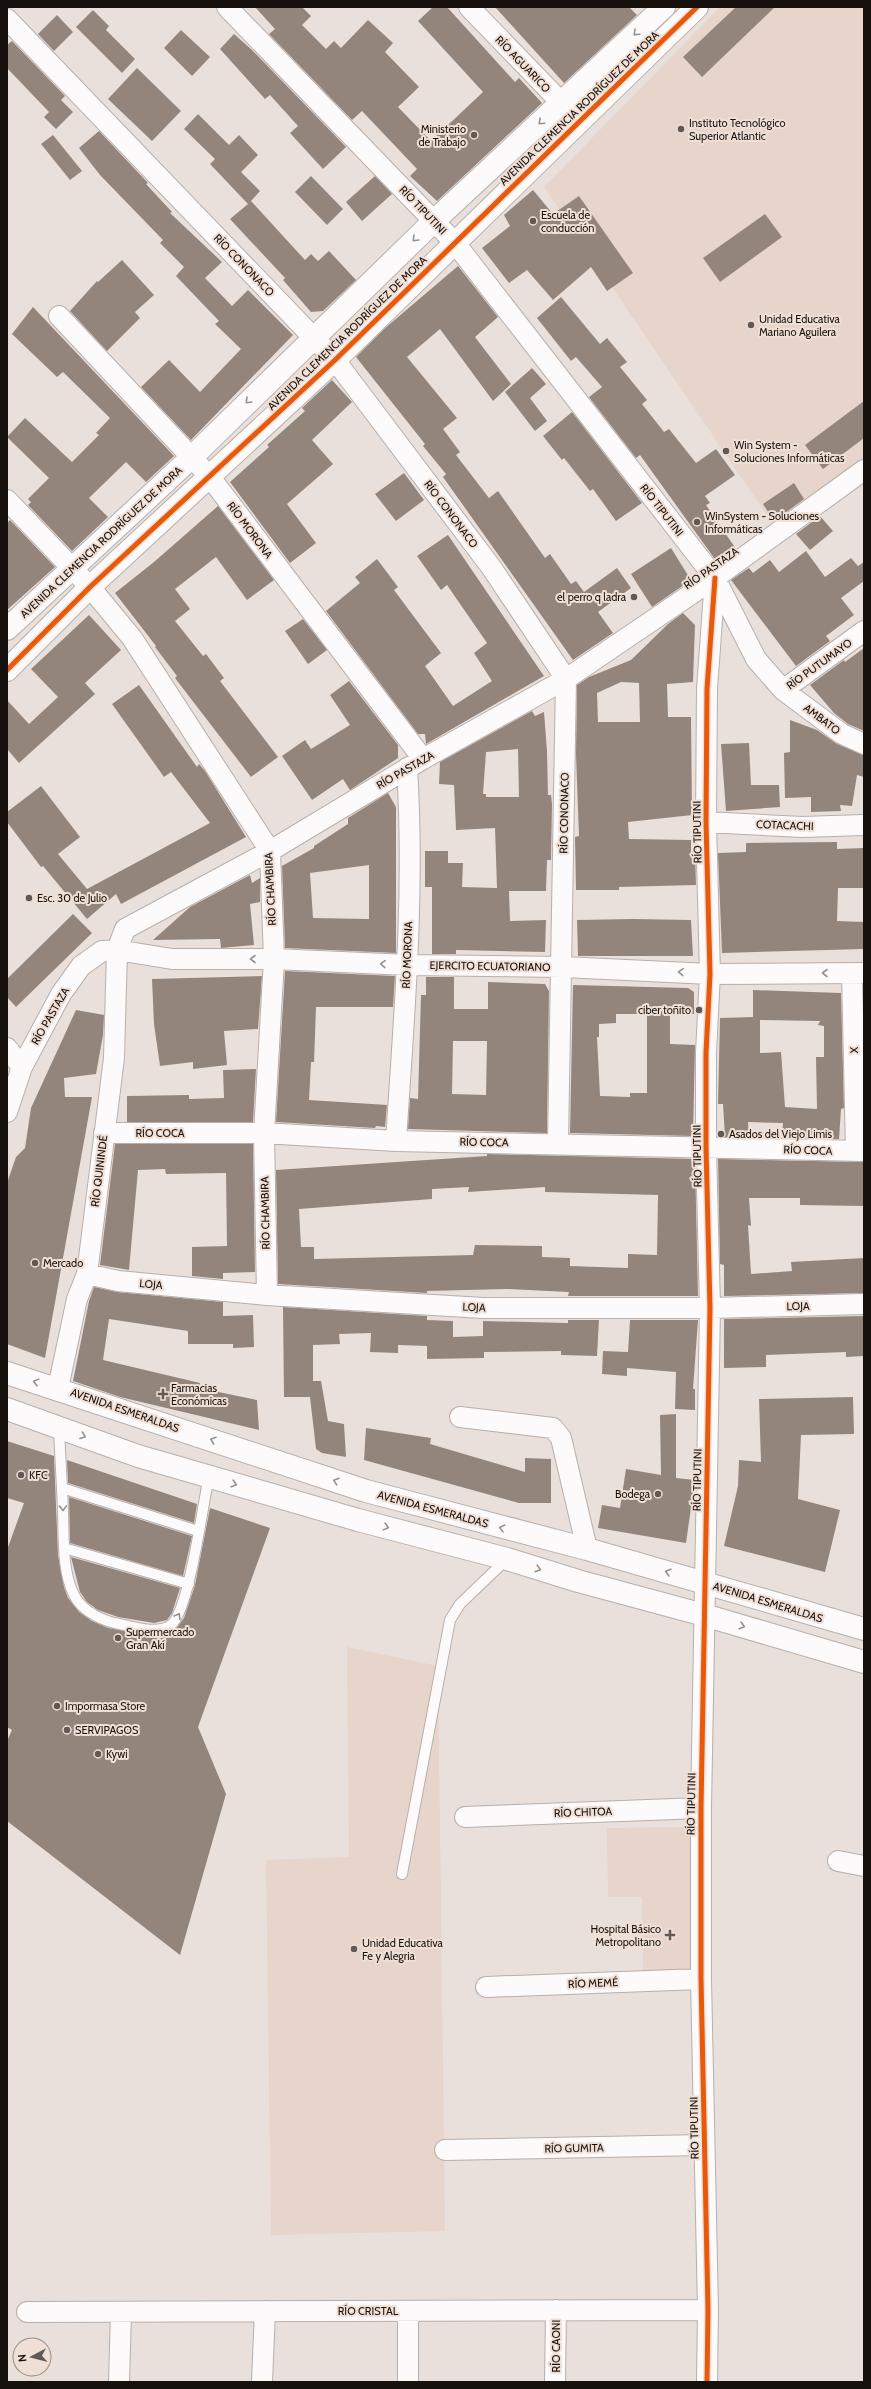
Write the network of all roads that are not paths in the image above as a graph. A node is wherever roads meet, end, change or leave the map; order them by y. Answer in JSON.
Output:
{"nodes":[{"id":1,"x":227,"y":7,"type":"edge"},
{"id":2,"x":469,"y":7,"type":"edge"},
{"id":3,"x":664,"y":7,"type":"edge"},
{"id":4,"x":698,"y":7,"type":"edge"},
{"id":5,"x":7,"y":19,"type":"edge"},
{"id":6,"x":561,"y":103,"type":"junction"},
{"id":7,"x":579,"y":120,"type":"junction"},
{"id":8,"x":434,"y":220,"type":"junction"},
{"id":9,"x":455,"y":243,"type":"junction"},
{"id":10,"x":59,"y":316,"type":"dead end"},
{"id":11,"x":315,"y":338,"type":"junction"},
{"id":12,"x":334,"y":360,"type":"junction"},
{"id":13,"x":192,"y":457,"type":"junction"},
{"id":14,"x":864,"y":470,"type":"edge"},
{"id":15,"x":210,"y":477,"type":"junction"},
{"id":16,"x":7,"y":500,"type":"edge"},
{"id":17,"x":73,"y":570,"type":"junction"},
{"id":18,"x":715,"y":578,"type":"junction"},
{"id":19,"x":90,"y":588,"type":"junction"},
{"id":20,"x":7,"y":629,"type":"edge"},
{"id":21,"x":864,"y":631,"type":"edge"},
{"id":22,"x":7,"y":670,"type":"edge"},
{"id":23,"x":566,"y":679,"type":"junction"},
{"id":24,"x":783,"y":690,"type":"junction"},
{"id":25,"x":864,"y":744,"type":"edge"},
{"id":26,"x":415,"y":764,"type":"junction"},
{"id":27,"x":706,"y":822,"type":"junction"},
{"id":28,"x":864,"y":825,"type":"edge"},
{"id":29,"x":270,"y":851,"type":"junction"},
{"id":30,"x":117,"y":950,"type":"junction"},
{"id":31,"x":274,"y":959,"type":"junction"},
{"id":32,"x":408,"y":965,"type":"junction"},
{"id":33,"x":563,"y":967,"type":"junction"},
{"id":34,"x":858,"y":973,"type":"edge"},
{"id":35,"x":710,"y":974,"type":"junction"},
{"id":36,"x":7,"y":1048,"type":"edge"},
{"id":37,"x":22,"y":1067,"type":"junction"},
{"id":38,"x":7,"y":1112,"type":"edge"},
{"id":39,"x":104,"y":1133,"type":"junction"},
{"id":40,"x":264,"y":1133,"type":"junction"},
{"id":41,"x":396,"y":1141,"type":"junction"},
{"id":42,"x":558,"y":1143,"type":"junction"},
{"id":43,"x":706,"y":1147,"type":"junction"},
{"id":44,"x":860,"y":1151,"type":"edge"},
{"id":45,"x":86,"y":1274,"type":"junction"},
{"id":46,"x":266,"y":1295,"type":"junction"},
{"id":47,"x":864,"y":1304,"type":"edge"},
{"id":48,"x":710,"y":1308,"type":"junction"},
{"id":49,"x":7,"y":1373,"type":"edge"},
{"id":50,"x":58,"y":1388,"type":"junction"},
{"id":51,"x":7,"y":1408,"type":"edge"},
{"id":52,"x":460,"y":1418,"type":"dead end"},
{"id":53,"x":59,"y":1427,"type":"junction"},
{"id":54,"x":209,"y":1476,"type":"junction"},
{"id":55,"x":62,"y":1488,"type":"junction"},
{"id":56,"x":366,"y":1491,"type":"junction"},
{"id":57,"x":358,"y":1520,"type":"junction"},
{"id":58,"x":198,"y":1531,"type":"junction"},
{"id":59,"x":64,"y":1548,"type":"junction"},
{"id":60,"x":587,"y":1549,"type":"junction"},
{"id":61,"x":507,"y":1559,"type":"junction"},
{"id":62,"x":705,"y":1583,"type":"junction"},
{"id":63,"x":189,"y":1584,"type":"junction"},
{"id":64,"x":704,"y":1615,"type":"junction"},
{"id":65,"x":864,"y":1629,"type":"edge"},
{"id":66,"x":864,"y":1662,"type":"edge"},
{"id":67,"x":701,"y":1808,"type":"junction"},
{"id":68,"x":465,"y":1817,"type":"dead end"},
{"id":69,"x":838,"y":1861,"type":"dead end"},
{"id":70,"x":864,"y":1866,"type":"edge"},
{"id":71,"x":402,"y":1874,"type":"dead end"},
{"id":72,"x":701,"y":1979,"type":"junction"},
{"id":73,"x":486,"y":1987,"type":"dead end"},
{"id":74,"x":704,"y":2145,"type":"junction"},
{"id":75,"x":445,"y":2150,"type":"dead end"},
{"id":76,"x":556,"y":2310,"type":"junction"},
{"id":77,"x":708,"y":2310,"type":"junction"},
{"id":78,"x":265,"y":2311,"type":"junction"},
{"id":79,"x":408,"y":2311,"type":"junction"},
{"id":80,"x":27,"y":2312,"type":"dead end"},
{"id":81,"x":121,"y":2312,"type":"junction"},
{"id":82,"x":119,"y":2382,"type":"edge"},
{"id":83,"x":262,"y":2382,"type":"edge"},
{"id":84,"x":408,"y":2382,"type":"edge"},
{"id":85,"x":555,"y":2382,"type":"edge"},
{"id":86,"x":707,"y":2382,"type":"edge"}],
"edges":[{"from":1,"to":8,"type":"street","name":"RÍO TIPUTINI"},
{"from":2,"to":6,"type":"street","name":"RÍO AGUARICO"},
{"from":3,"to":6,"type":"street","name":"AVENIDA CLEMENCIA RODRÍGUEZ DE MORA","one_way":true},
{"from":4,"to":7,"type":"street","name":"AVENIDA CLEMENCIA RODRÍGUEZ DE MORA"},
{"from":5,"to":11,"type":"street","name":"RÍO CONONACO"},
{"from":6,"to":7,"type":"street","name":"RÍO AGUARICO"},
{"from":6,"to":8,"type":"street","name":"AVENIDA CLEMENCIA RODRÍGUEZ DE MORA","one_way":true},
{"from":7,"to":9,"type":"street","name":"AVENIDA CLEMENCIA RODRÍGUEZ DE MORA"},
{"from":8,"to":9,"type":"street","name":"RÍO TIPUTINI"},
{"from":8,"to":11,"type":"street","name":"AVENIDA CLEMENCIA RODRÍGUEZ DE MORA","one_way":true},
{"from":9,"to":12,"type":"street","name":"AVENIDA CLEMENCIA RODRÍGUEZ DE MORA"},
{"from":9,"to":18,"type":"street","name":"RÍO TIPUTINI"},
{"from":10,"to":13,"type":"street","name":"RÍO MORONA"},
{"from":11,"to":12,"type":"street","name":"RÍO CONONACO"},
{"from":11,"to":13,"type":"street","name":"AVENIDA CLEMENCIA RODRÍGUEZ DE MORA","one_way":true},
{"from":12,"to":15,"type":"street","name":"AVENIDA CLEMENCIA RODRÍGUEZ DE MORA"},
{"from":12,"to":23,"type":"street","name":"RÍO CONONACO"},
{"from":13,"to":15,"type":"street","name":"RÍO MORONA"},
{"from":13,"to":17,"type":"street","name":"AVENIDA CLEMENCIA RODRÍGUEZ DE MORA"},
{"from":14,"to":18,"type":"street","name":"RÍO PASTAZA"},
{"from":15,"to":19,"type":"street","name":"AVENIDA CLEMENCIA RODRÍGUEZ DE MORA"},
{"from":15,"to":26,"type":"street","name":"RÍO MORONA"},
{"from":16,"to":17,"type":"street","name":"RÍO CHAMBIRA"},
{"from":17,"to":19,"type":"street","name":"RÍO CHAMBIRA"},
{"from":17,"to":20,"type":"street","name":"AVENIDA CLEMENCIA RODRÍGUEZ DE MORA"},
{"from":18,"to":23,"type":"street","name":"RÍO PASTAZA"},
{"from":18,"to":24,"type":"street","name":"RÍO PUTUMAYO"},
{"from":18,"to":27,"type":"street","name":"RÍO TIPUTINI"},
{"from":19,"to":22,"type":"street","name":"AVENIDA CLEMENCIA RODRÍGUEZ DE MORA"},
{"from":19,"to":29,"type":"street","name":"RÍO CHAMBIRA"},
{"from":21,"to":24,"type":"street","name":"RÍO PUTUMAYO"},
{"from":23,"to":26,"type":"street","name":"RÍO PASTAZA"},
{"from":23,"to":33,"type":"street","name":"RÍO CONONACO"},
{"from":24,"to":25,"type":"street","name":"AMBATO"},
{"from":26,"to":29,"type":"street","name":"RÍO PASTAZA"},
{"from":26,"to":32,"type":"street","name":"RÍO MORONA"},
{"from":27,"to":28,"type":"street","name":"COTACACHI"},
{"from":27,"to":35,"type":"street","name":"RÍO TIPUTINI"},
{"from":29,"to":30,"type":"street","name":"RÍO PASTAZA"},
{"from":29,"to":31,"type":"street","name":"RÍO CHAMBIRA"},
{"from":31,"to":30,"type":"street","name":"EJERCITO ECUATORIANO","one_way":true},
{"from":30,"to":37,"type":"street","name":"RÍO PASTAZA"},
{"from":30,"to":39,"type":"street","name":"RÍO QUININDÉ"},
{"from":32,"to":31,"type":"street","name":"EJERCITO ECUATORIANO","one_way":true},
{"from":31,"to":40,"type":"street","name":"RÍO CHAMBIRA"},
{"from":32,"to":33,"type":"street","name":"EJERCITO ECUATORIANO"},
{"from":32,"to":41,"type":"street","name":"RÍO MORONA"},
{"from":35,"to":33,"type":"street","name":"EJERCITO ECUATORIANO","one_way":true},
{"from":33,"to":42,"type":"street","name":"RÍO CONONACO"},
{"from":34,"to":35,"type":"street","name":"EJERCITO ECUATORIANO","one_way":true},
{"from":34,"to":44,"type":"street","name":"X"},
{"from":35,"to":43,"type":"street","name":"RÍO TIPUTINI"},
{"from":36,"to":37,"type":"street"},
{"from":37,"to":38,"type":"street","name":"RÍO PASTAZA"},
{"from":39,"to":40,"type":"street","name":"RÍO COCA"},
{"from":39,"to":45,"type":"street","name":"RÍO QUININDÉ"},
{"from":40,"to":41,"type":"street","name":"RÍO COCA"},
{"from":40,"to":46,"type":"street","name":"RÍO CHAMBIRA"},
{"from":41,"to":42,"type":"street","name":"RÍO COCA"},
{"from":42,"to":43,"type":"street","name":"RÍO COCA"},
{"from":43,"to":44,"type":"street","name":"RÍO COCA"},
{"from":43,"to":48,"type":"street","name":"RÍO TIPUTINI"},
{"from":45,"to":46,"type":"street","name":"LOJA"},
{"from":45,"to":50,"type":"street","name":"RÍO QUININDÉ"},
{"from":46,"to":48,"type":"street","name":"LOJA"},
{"from":47,"to":48,"type":"street","name":"LOJA"},
{"from":48,"to":62,"type":"street","name":"RÍO TIPUTINI"},
{"from":50,"to":49,"type":"street","name":"AVENIDA ESMERALDAS","one_way":true},
{"from":56,"to":50,"type":"street","name":"AVENIDA ESMERALDAS","one_way":true},
{"from":51,"to":53,"type":"street"},
{"from":52,"to":60,"type":"street"},
{"from":53,"to":54,"type":"street","one_way":true},
{"from":53,"to":55,"type":"lane"},
{"from":54,"to":57,"type":"street","one_way":true},
{"from":54,"to":58,"type":"lane"},
{"from":55,"to":58,"type":"lane"},
{"from":55,"to":59,"type":"lane","one_way":true},
{"from":56,"to":57,"type":"street"},
{"from":60,"to":56,"type":"street","name":"AVENIDA ESMERALDAS","one_way":true},
{"from":57,"to":61,"type":"street","one_way":true},
{"from":58,"to":63,"type":"lane"},
{"from":59,"to":63,"type":"lane"},
{"from":59,"to":63,"type":"lane","one_way":true},
{"from":62,"to":60,"type":"street","name":"AVENIDA ESMERALDAS","one_way":true},
{"from":61,"to":64,"type":"street","one_way":true},
{"from":61,"to":71,"type":"lane"},
{"from":62,"to":64,"type":"street","name":"RÍO TIPUTINI"},
{"from":62,"to":65,"type":"street","name":"AVENIDA ESMERALDAS"},
{"from":64,"to":66,"type":"street","one_way":true},
{"from":64,"to":67,"type":"street","name":"RÍO TIPUTINI"},
{"from":67,"to":68,"type":"street","name":"RÍO CHITOA"},
{"from":67,"to":72,"type":"street","name":"RÍO TIPUTINI"},
{"from":69,"to":70,"type":"street"},
{"from":72,"to":73,"type":"street","name":"RÍO MEMÉ"},
{"from":72,"to":74,"type":"street","name":"RÍO TIPUTINI"},
{"from":74,"to":75,"type":"street","name":"RÍO GUMITA"},
{"from":74,"to":77,"type":"street","name":"RÍO TIPUTINI"},
{"from":76,"to":77,"type":"street","name":"RÍO CRISTAL"},
{"from":76,"to":79,"type":"street","name":"RÍO CRISTAL"},
{"from":76,"to":85,"type":"street","name":"RÍO CAONI"},
{"from":77,"to":86,"type":"street","name":"RÍO TIPUTINI"},
{"from":78,"to":79,"type":"street","name":"RÍO CRISTAL"},
{"from":78,"to":81,"type":"street","name":"RÍO CRISTAL"},
{"from":78,"to":83,"type":"street"},
{"from":79,"to":84,"type":"street"},
{"from":80,"to":81,"type":"street","name":"RÍO CRISTAL"},
{"from":81,"to":82,"type":"street"}]}
